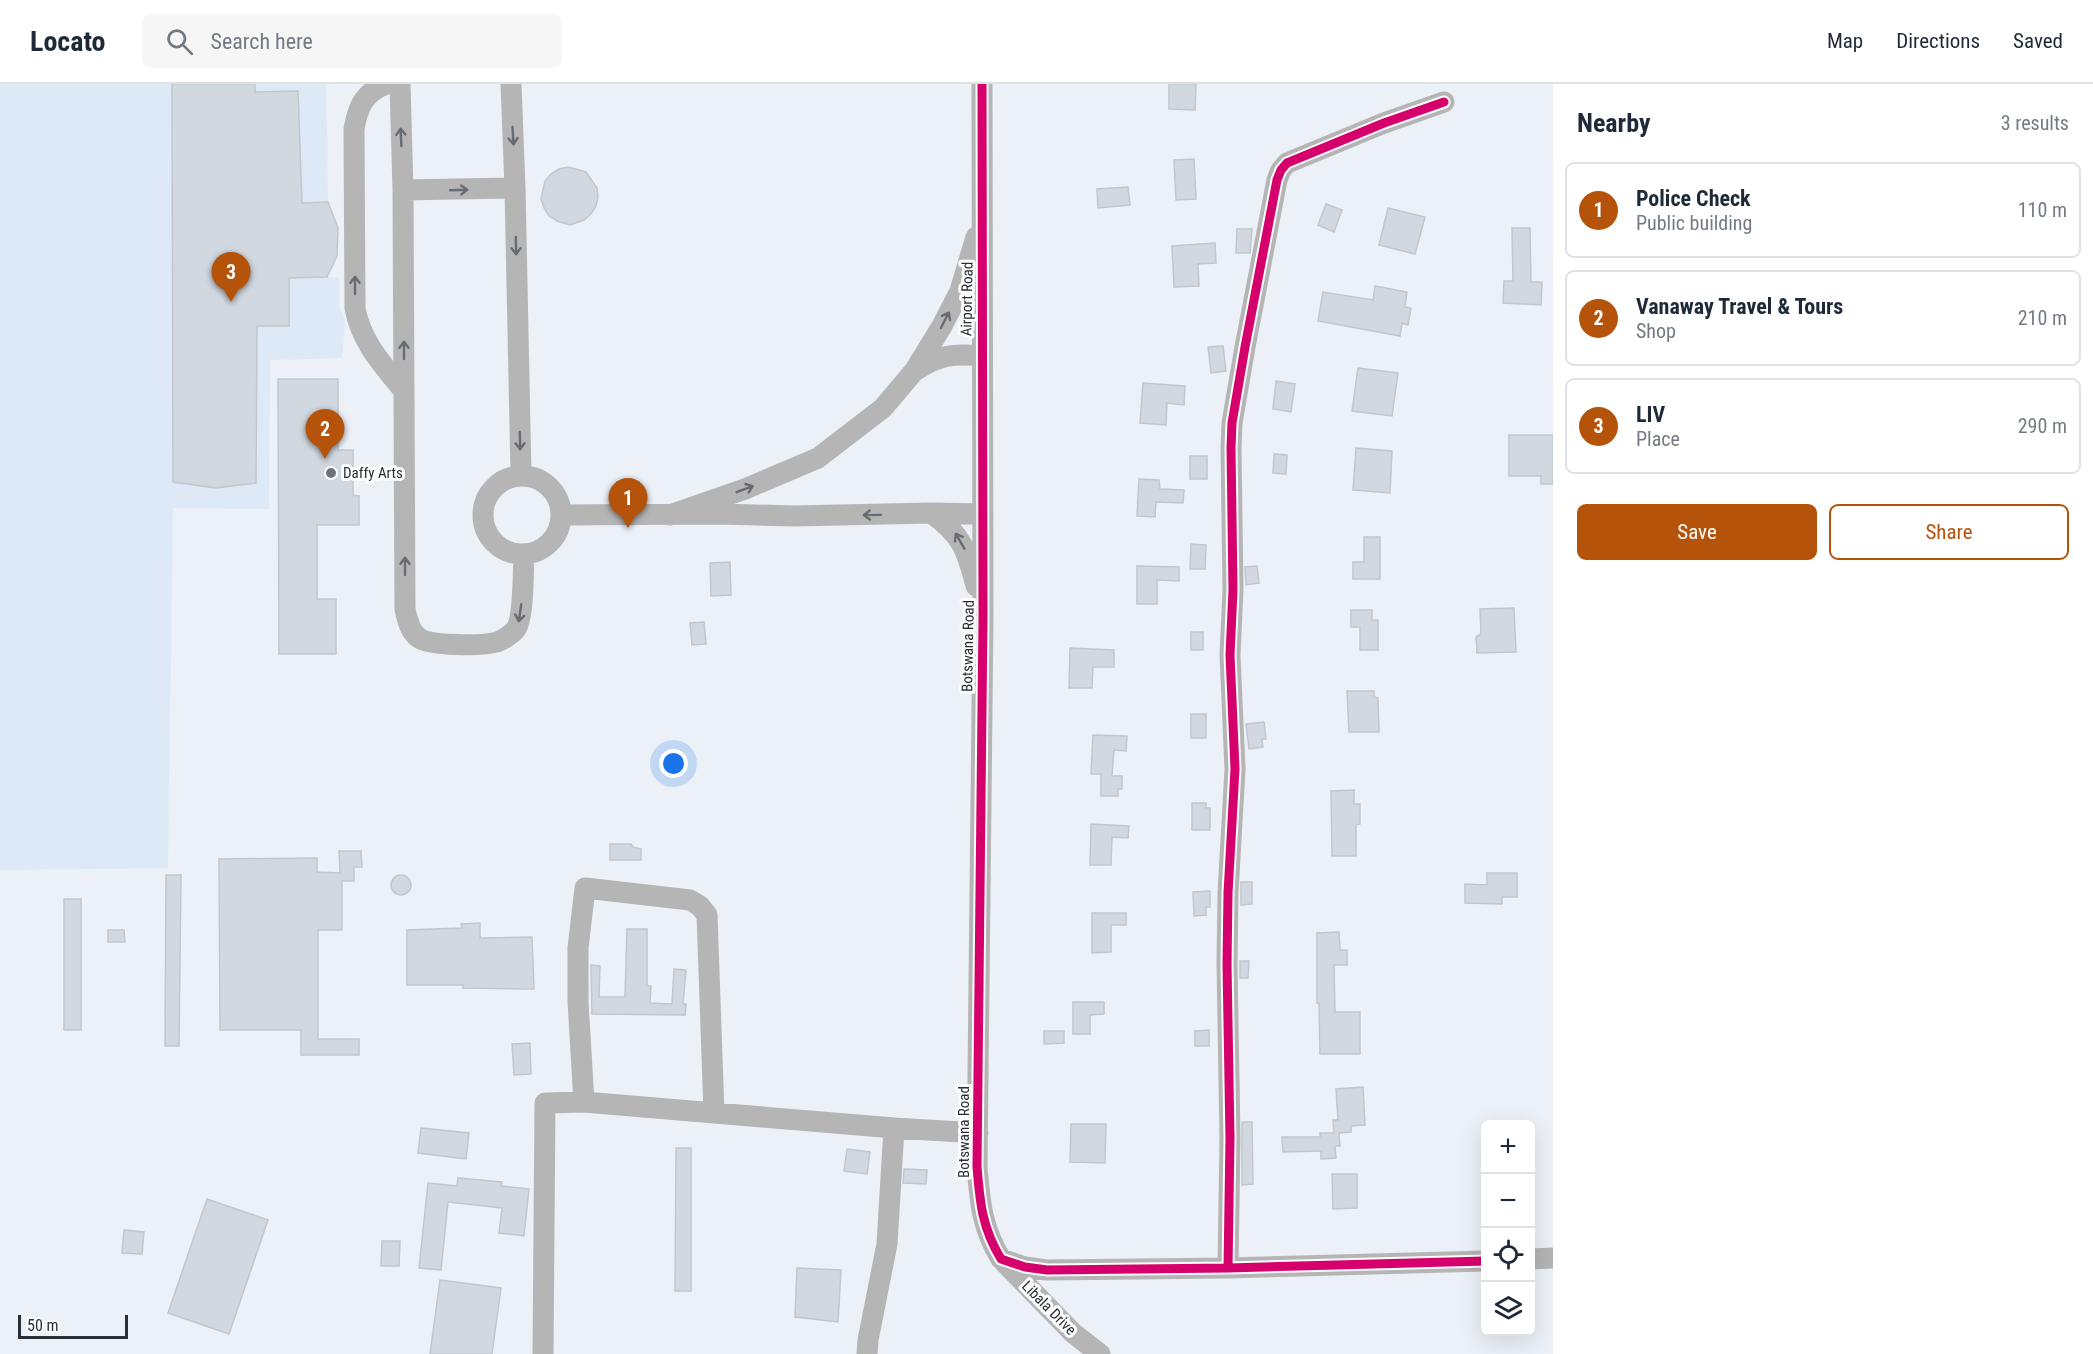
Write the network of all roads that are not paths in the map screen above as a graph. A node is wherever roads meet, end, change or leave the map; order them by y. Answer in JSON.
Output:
{"nodes":[{"id":1,"x":386,"y":84,"type":"edge"},
{"id":2,"x":400,"y":84,"type":"edge"},
{"id":3,"x":511,"y":84,"type":"edge"},
{"id":4,"x":981,"y":84,"type":"edge"},
{"id":5,"x":1444,"y":102,"type":"dead end"},
{"id":6,"x":515,"y":188,"type":"junction"},
{"id":7,"x":403,"y":190,"type":"junction"},
{"id":8,"x":983,"y":214,"type":"junction"},
{"id":9,"x":981,"y":356,"type":"junction"},
{"id":10,"x":915,"y":370,"type":"junction"},
{"id":11,"x":404,"y":391,"type":"junction"},
{"id":12,"x":521,"y":476,"type":"junction"},
{"id":13,"x":931,"y":513,"type":"junction"},
{"id":14,"x":670,"y":514,"type":"junction"},
{"id":15,"x":983,"y":514,"type":"junction"},
{"id":16,"x":561,"y":515,"type":"junction"},
{"id":17,"x":524,"y":555,"type":"junction"},
{"id":18,"x":983,"y":617,"type":"junction"},
{"id":19,"x":584,"y":1101,"type":"junction"},
{"id":20,"x":714,"y":1113,"type":"junction"},
{"id":21,"x":894,"y":1128,"type":"junction"},
{"id":22,"x":978,"y":1133,"type":"junction"},
{"id":23,"x":1553,"y":1258,"type":"edge"},
{"id":24,"x":1001,"y":1259,"type":"junction"},
{"id":25,"x":1535,"y":1259,"type":"edge"},
{"id":26,"x":1481,"y":1261,"type":"edge"},
{"id":27,"x":1228,"y":1268,"type":"junction"},
{"id":28,"x":543,"y":1354,"type":"edge"},
{"id":29,"x":867,"y":1354,"type":"edge"},
{"id":30,"x":1100,"y":1354,"type":"edge"}],
"edges":[{"from":11,"to":1,"type":"street","one_way":true},
{"from":7,"to":2,"type":"street","one_way":true},
{"from":3,"to":6,"type":"street","one_way":true},
{"from":4,"to":8,"type":"street","name":"Airport Road"},
{"from":5,"to":27,"type":"street"},
{"from":7,"to":6,"type":"street","one_way":true},
{"from":6,"to":12,"type":"street","one_way":true},
{"from":11,"to":7,"type":"street","one_way":true},
{"from":8,"to":9,"type":"street","name":"Airport Road"},
{"from":10,"to":8,"type":"street","one_way":true},
{"from":9,"to":10,"type":"street"},
{"from":9,"to":15,"type":"street","name":"Airport Road"},
{"from":14,"to":10,"type":"street","one_way":true},
{"from":17,"to":11,"type":"street","one_way":true},
{"from":12,"to":16,"type":"street"},
{"from":12,"to":17,"type":"street"},
{"from":13,"to":14,"type":"street","one_way":true},
{"from":13,"to":15,"type":"street"},
{"from":18,"to":13,"type":"street","one_way":true},
{"from":14,"to":16,"type":"street"},
{"from":15,"to":18,"type":"street","name":"Botswana Road"},
{"from":16,"to":17,"type":"street"},
{"from":18,"to":22,"type":"street","name":"Botswana Road"},
{"from":19,"to":20,"type":"street"},
{"from":19,"to":20,"type":"street"},
{"from":19,"to":28,"type":"street"},
{"from":20,"to":21,"type":"street"},
{"from":21,"to":22,"type":"street"},
{"from":21,"to":29,"type":"street"},
{"from":22,"to":24,"type":"street","name":"Botswana Road"},
{"from":23,"to":25,"type":"street"},
{"from":24,"to":27,"type":"street"},
{"from":24,"to":30,"type":"street","name":"Libala Drive"},
{"from":26,"to":27,"type":"street"}]}
